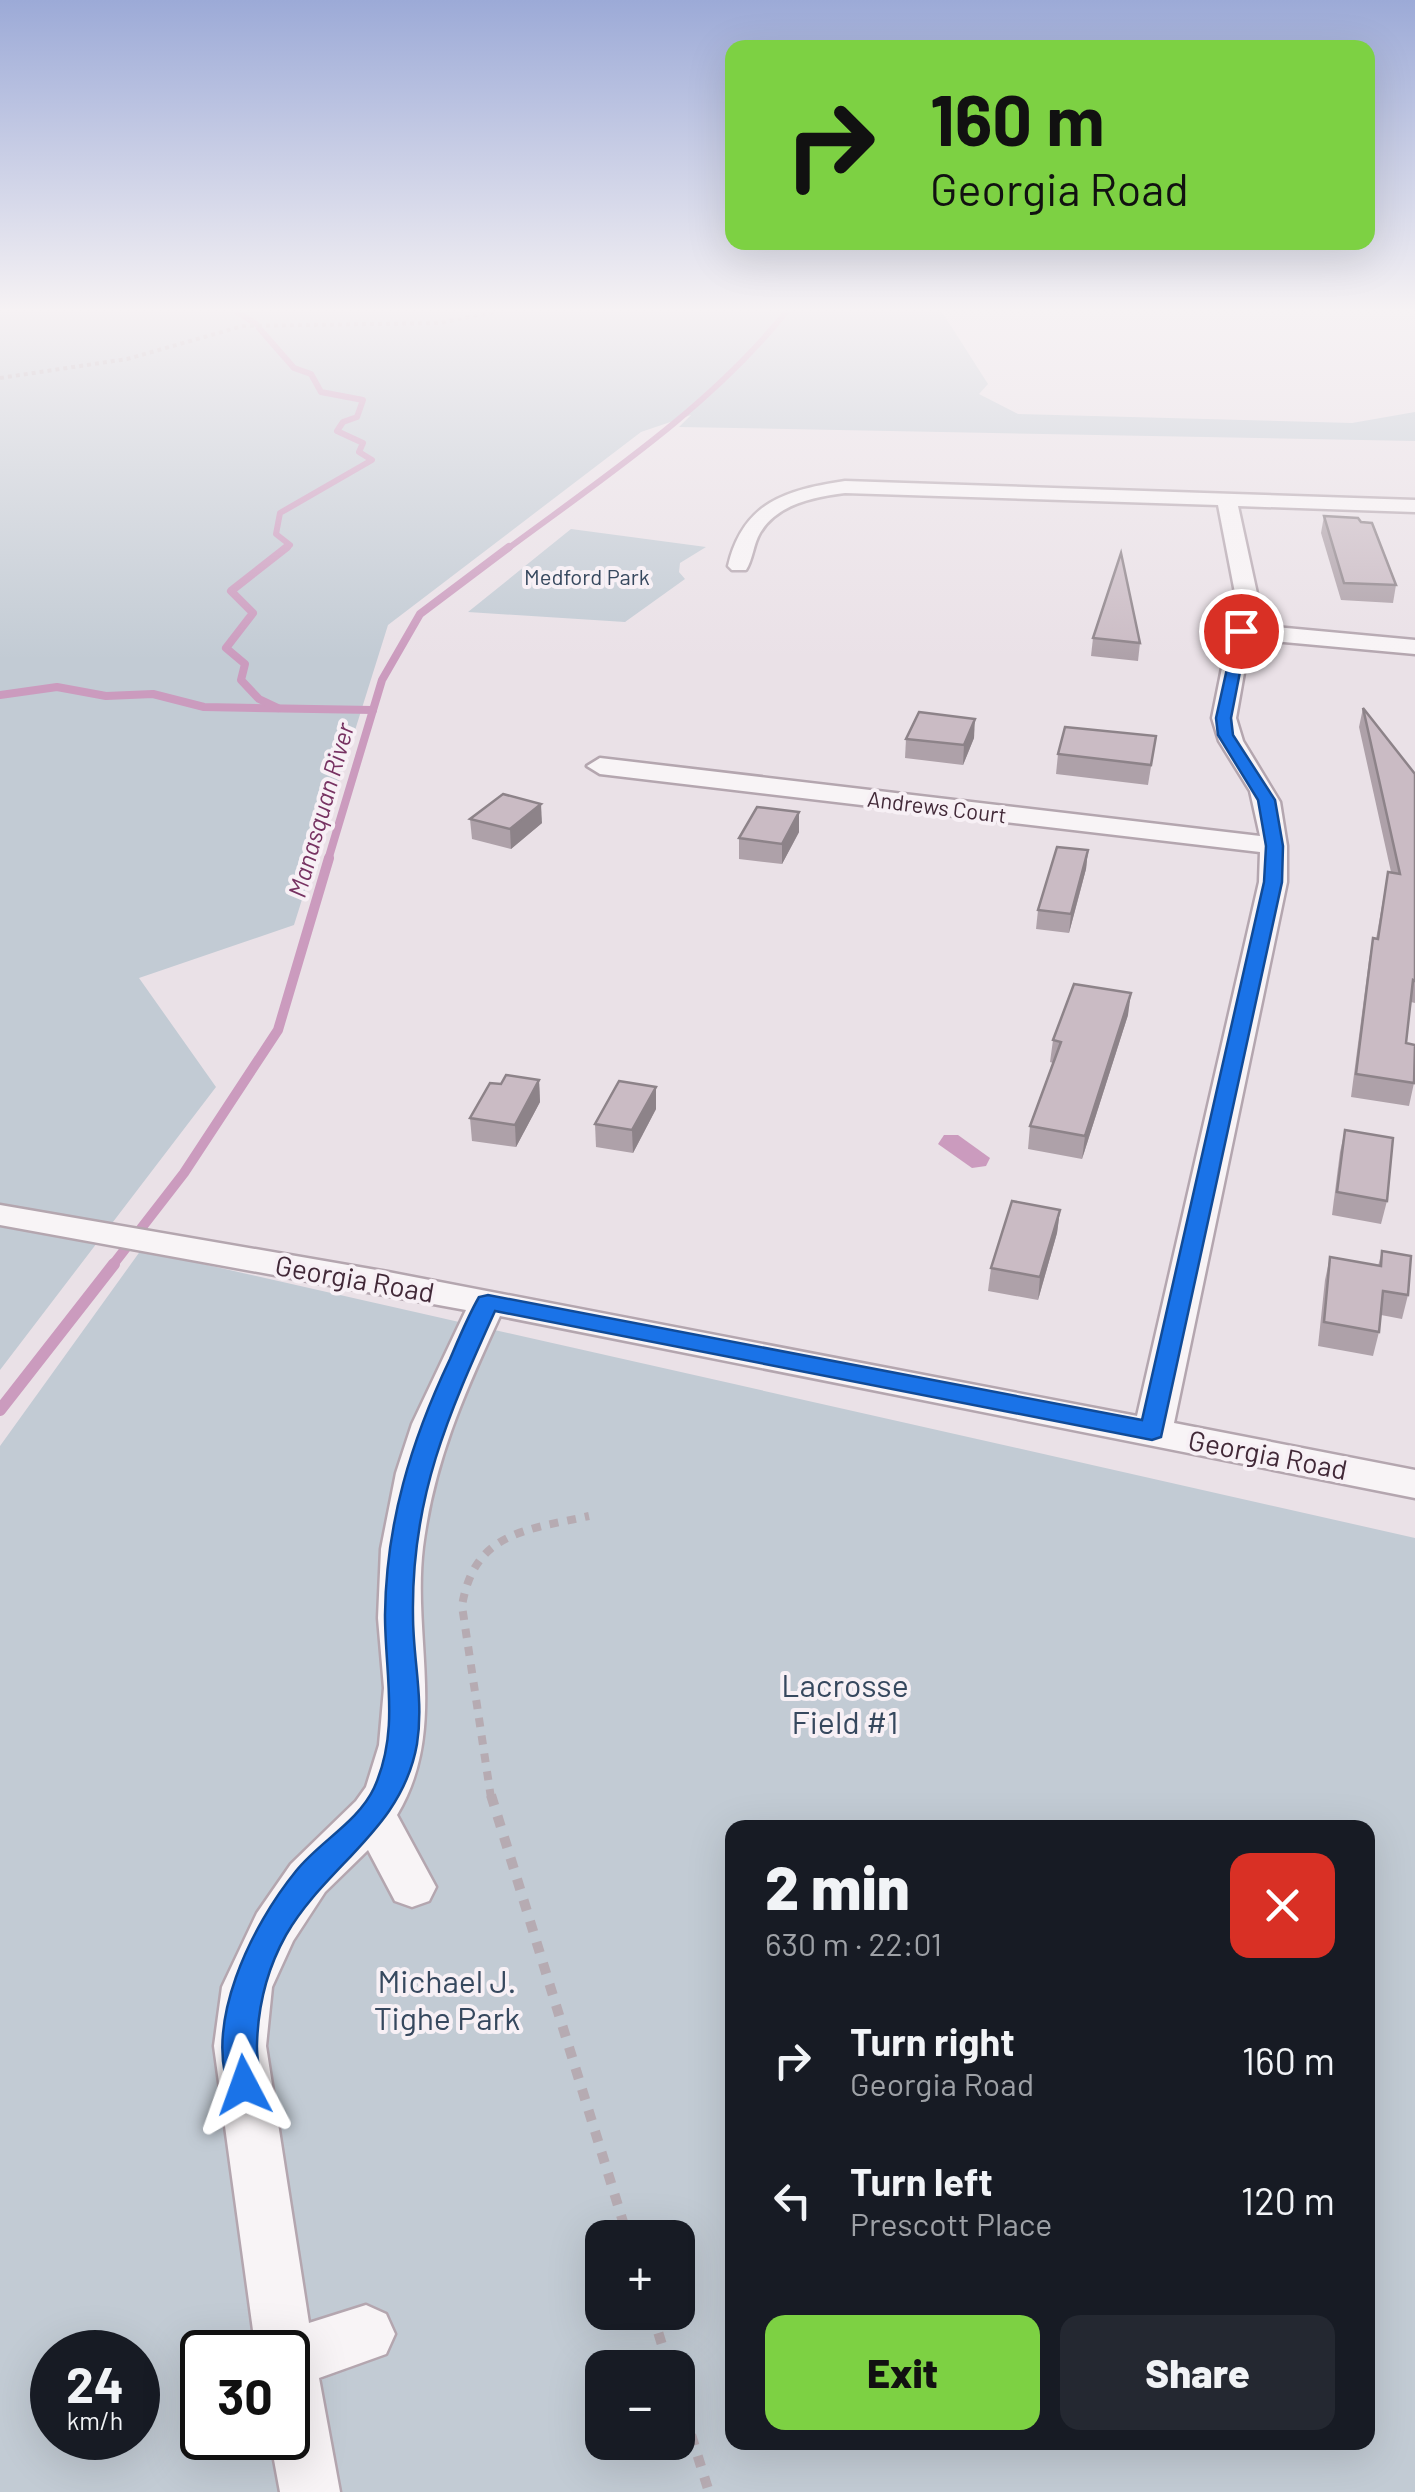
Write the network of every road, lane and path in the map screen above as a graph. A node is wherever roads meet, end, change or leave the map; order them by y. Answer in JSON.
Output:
{"nodes":[{"id":1,"x":1227,"y":499,"type":"junction"},
{"id":2,"x":1415,"y":506,"type":"edge"},
{"id":3,"x":739,"y":566,"type":"dead end"},
{"id":4,"x":1241,"y":631,"type":"junction"},
{"id":5,"x":1415,"y":646,"type":"edge"},
{"id":6,"x":600,"y":766,"type":"dead end"},
{"id":7,"x":1274,"y":846,"type":"junction"},
{"id":8,"x":0,"y":1215,"type":"edge"},
{"id":9,"x":488,"y":1302,"type":"junction"},
{"id":10,"x":1152,"y":1431,"type":"junction"},
{"id":11,"x":1415,"y":1484,"type":"edge"},
{"id":12,"x":588,"y":1516,"type":"dead end"},
{"id":13,"x":372,"y":1815,"type":"junction"},
{"id":14,"x":412,"y":1887,"type":"dead end"},
{"id":15,"x":622,"y":2220,"type":"edge"},
{"id":16,"x":282,"y":2330,"type":"edge"},
{"id":17,"x":366,"y":2334,"type":"dead end"},
{"id":18,"x":310,"y":2349,"type":"edge"},
{"id":19,"x":695,"y":2447,"type":"edge"},
{"id":20,"x":304,"y":2460,"type":"edge"},
{"id":21,"x":310,"y":2492,"type":"edge"},
{"id":22,"x":709,"y":2492,"type":"edge"}],
"edges":[{"from":1,"to":2,"type":"street"},
{"from":1,"to":3,"type":"street"},
{"from":1,"to":4,"type":"street"},
{"from":4,"to":5,"type":"street"},
{"from":4,"to":7,"type":"street"},
{"from":6,"to":7,"type":"street","name":"Andrews Court"},
{"from":7,"to":10,"type":"street"},
{"from":8,"to":9,"type":"street","name":"Georgia Road"},
{"from":9,"to":10,"type":"street","name":"Georgia Road"},
{"from":9,"to":13,"type":"street"},
{"from":10,"to":11,"type":"street","name":"Georgia Road"},
{"from":12,"to":15,"type":"path"},
{"from":13,"to":14,"type":"street"},
{"from":13,"to":16,"type":"street"},
{"from":17,"to":18,"type":"street"},
{"from":19,"to":22,"type":"path"},
{"from":20,"to":21,"type":"street"}]}
